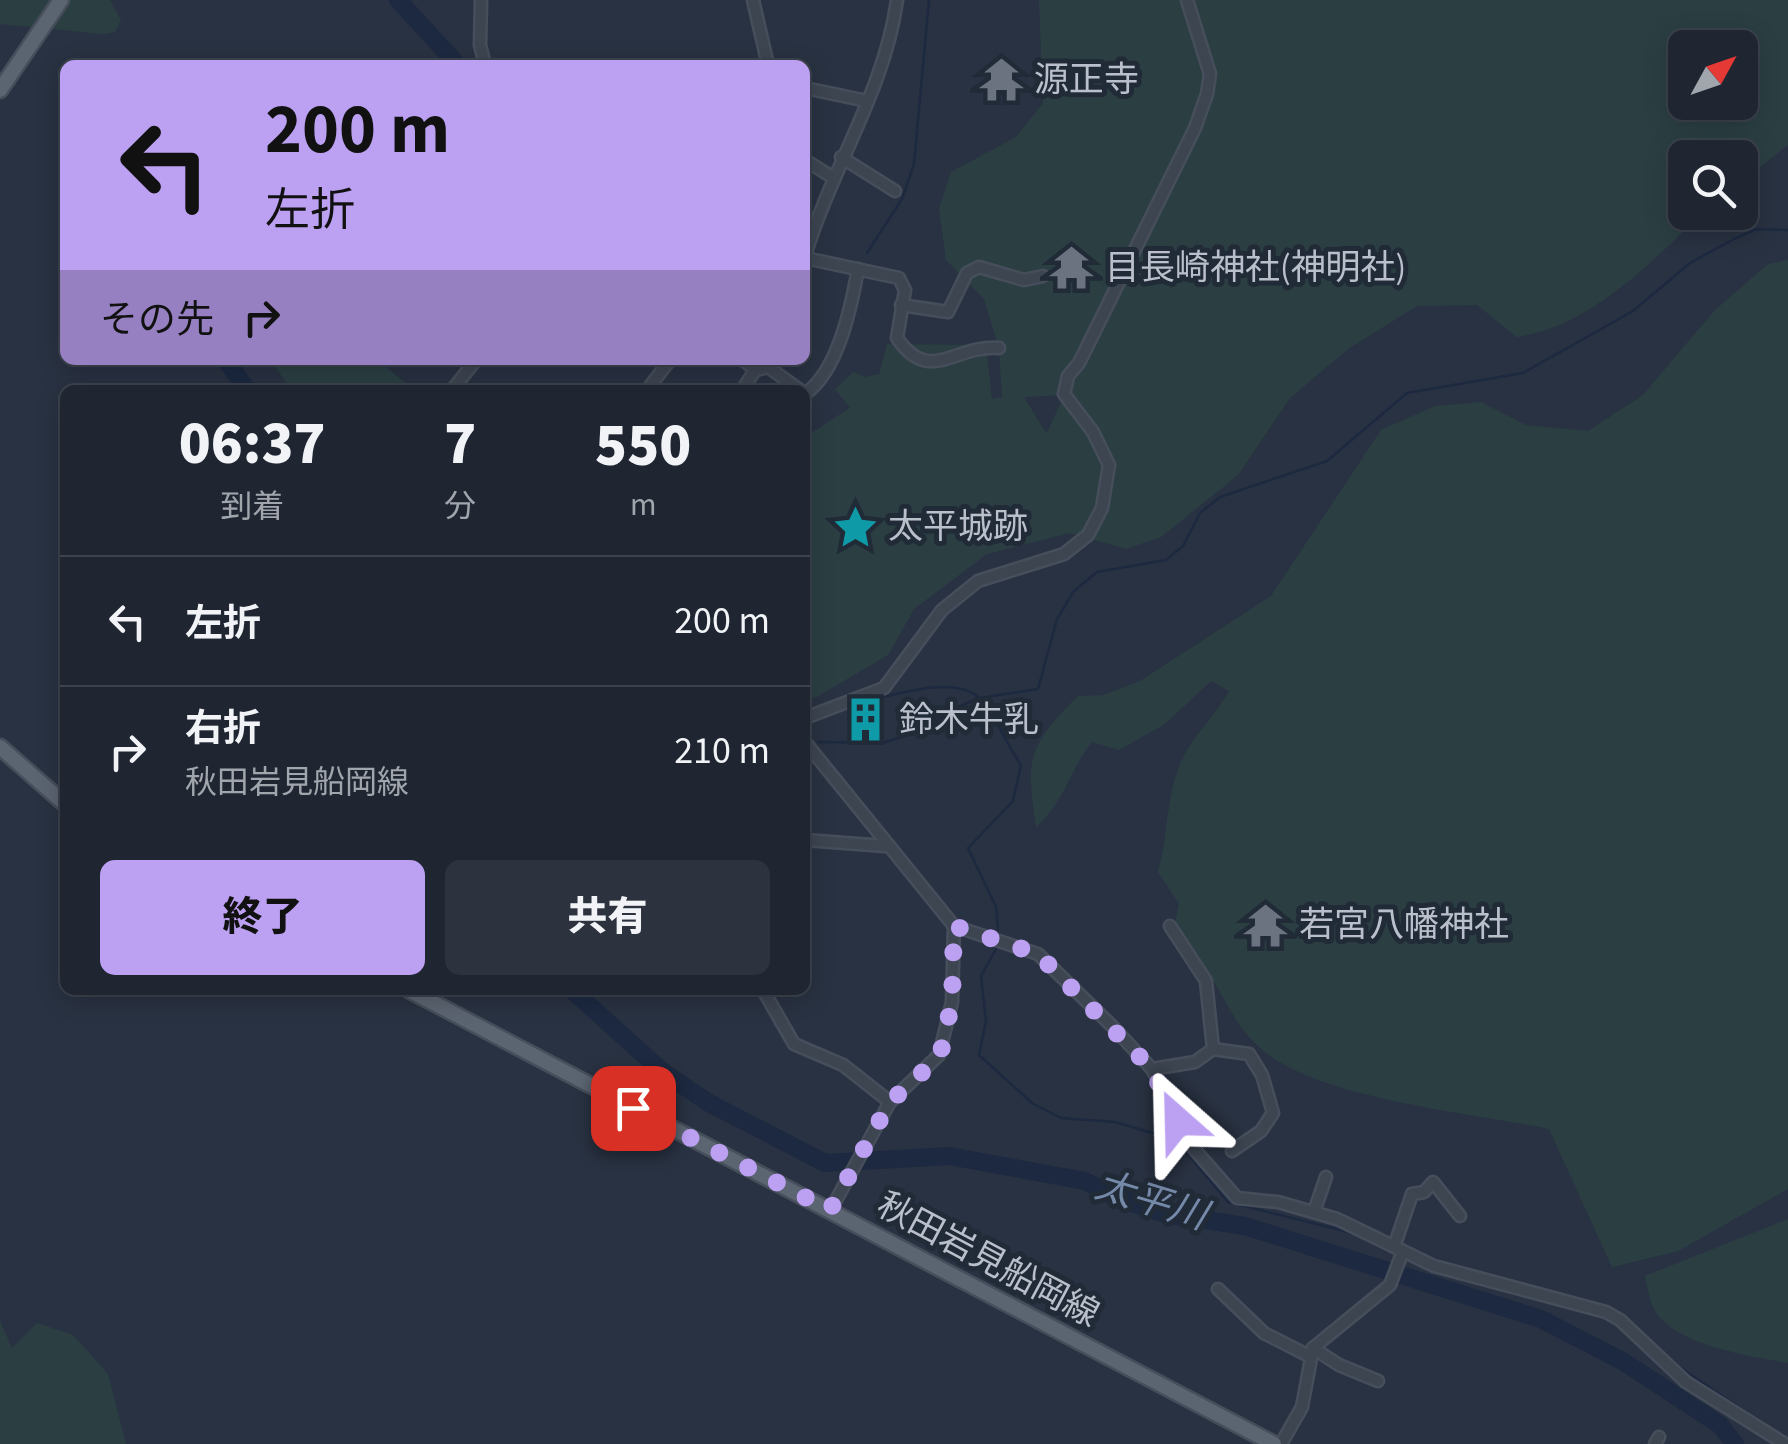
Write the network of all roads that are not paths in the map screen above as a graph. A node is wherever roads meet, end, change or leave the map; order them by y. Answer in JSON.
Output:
{"nodes":[{"id":1,"x":61,"y":0,"type":"edge"},
{"id":2,"x":481,"y":0,"type":"edge"},
{"id":3,"x":753,"y":0,"type":"edge"},
{"id":4,"x":897,"y":0,"type":"edge"},
{"id":5,"x":1188,"y":0,"type":"edge"},
{"id":6,"x":484,"y":60,"type":"edge"},
{"id":7,"x":767,"y":60,"type":"edge"},
{"id":8,"x":810,"y":89,"type":"edge"},
{"id":9,"x":0,"y":90,"type":"edge"},
{"id":10,"x":866,"y":101,"type":"junction"},
{"id":11,"x":840,"y":157,"type":"junction"},
{"id":12,"x":810,"y":163,"type":"edge"},
{"id":13,"x":832,"y":177,"type":"junction"},
{"id":14,"x":895,"y":191,"type":"dead end"},
{"id":15,"x":810,"y":226,"type":"edge"},
{"id":16,"x":810,"y":258,"type":"edge"},
{"id":17,"x":858,"y":270,"type":"junction"},
{"id":18,"x":1042,"y":276,"type":"dead end"},
{"id":19,"x":901,"y":305,"type":"junction"},
{"id":20,"x":999,"y":348,"type":"dead end"},
{"id":21,"x":472,"y":365,"type":"edge"},
{"id":22,"x":666,"y":365,"type":"edge"},
{"id":23,"x":759,"y":365,"type":"edge"},
{"id":24,"x":456,"y":385,"type":"edge"},
{"id":25,"x":651,"y":385,"type":"edge"},
{"id":26,"x":792,"y":385,"type":"edge"},
{"id":27,"x":810,"y":388,"type":"edge"},
{"id":28,"x":810,"y":716,"type":"edge"},
{"id":29,"x":0,"y":747,"type":"edge"},
{"id":30,"x":810,"y":751,"type":"edge"},
{"id":31,"x":60,"y":800,"type":"edge"},
{"id":32,"x":810,"y":840,"type":"edge"},
{"id":33,"x":884,"y":846,"type":"junction"},
{"id":34,"x":954,"y":926,"type":"junction"},
{"id":35,"x":1170,"y":926,"type":"dead end"},
{"id":36,"x":419,"y":995,"type":"edge"},
{"id":37,"x":766,"y":995,"type":"edge"},
{"id":38,"x":1212,"y":1049,"type":"junction"},
{"id":39,"x":1152,"y":1070,"type":"junction"},
{"id":40,"x":890,"y":1102,"type":"junction"},
{"id":41,"x":1232,"y":1151,"type":"dead end"},
{"id":42,"x":1326,"y":1177,"type":"dead end"},
{"id":43,"x":830,"y":1210,"type":"junction"},
{"id":44,"x":1314,"y":1212,"type":"junction"},
{"id":45,"x":1460,"y":1216,"type":"dead end"},
{"id":46,"x":1399,"y":1253,"type":"junction"},
{"id":47,"x":1218,"y":1290,"type":"dead end"},
{"id":48,"x":1312,"y":1352,"type":"junction"},
{"id":49,"x":1378,"y":1382,"type":"dead end"},
{"id":50,"x":1277,"y":1444,"type":"edge"},
{"id":51,"x":1785,"y":1444,"type":"edge"}],
"edges":[{"from":1,"to":9,"type":"main road"},
{"from":2,"to":6,"type":"street"},
{"from":3,"to":7,"type":"street"},
{"from":4,"to":10,"type":"street"},
{"from":5,"to":28,"type":"street"},
{"from":8,"to":10,"type":"street"},
{"from":10,"to":11,"type":"street"},
{"from":11,"to":13,"type":"street"},
{"from":11,"to":14,"type":"street"},
{"from":12,"to":13,"type":"street"},
{"from":13,"to":15,"type":"street"},
{"from":16,"to":17,"type":"street"},
{"from":17,"to":19,"type":"street"},
{"from":17,"to":27,"type":"street"},
{"from":18,"to":19,"type":"street"},
{"from":19,"to":20,"type":"street"},
{"from":21,"to":24,"type":"street"},
{"from":22,"to":25,"type":"street"},
{"from":23,"to":26,"type":"street"},
{"from":29,"to":31,"type":"main road"},
{"from":30,"to":33,"type":"street"},
{"from":32,"to":33,"type":"street"},
{"from":33,"to":34,"type":"street"},
{"from":34,"to":39,"type":"street"},
{"from":34,"to":40,"type":"street"},
{"from":35,"to":38,"type":"street"},
{"from":36,"to":43,"type":"main road","name":"秋田岩見船岡線"},
{"from":37,"to":40,"type":"street"},
{"from":38,"to":39,"type":"street"},
{"from":38,"to":41,"type":"street"},
{"from":39,"to":44,"type":"street"},
{"from":40,"to":43,"type":"street"},
{"from":42,"to":44,"type":"street"},
{"from":43,"to":50,"type":"main road","name":"秋田岩見船岡線"},
{"from":44,"to":46,"type":"street"},
{"from":45,"to":46,"type":"street"},
{"from":46,"to":48,"type":"street"},
{"from":46,"to":51,"type":"street"},
{"from":47,"to":48,"type":"street"},
{"from":48,"to":49,"type":"street"},
{"from":48,"to":50,"type":"street"}]}
